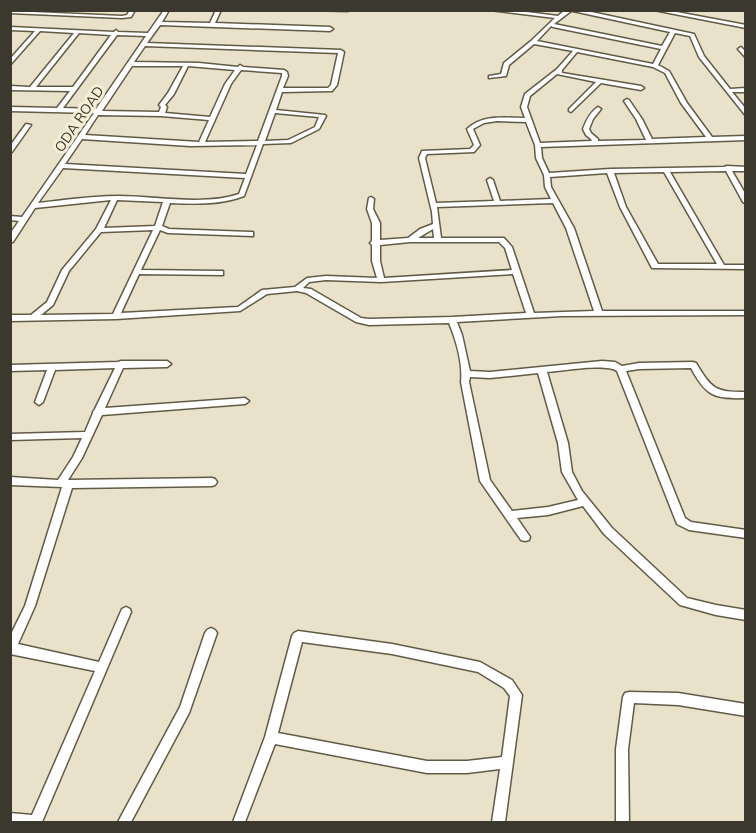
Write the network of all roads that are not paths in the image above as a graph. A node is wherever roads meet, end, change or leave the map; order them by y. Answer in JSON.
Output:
{"nodes":[{"id":1,"x":95,"y":10,"type":"edge"},
{"id":2,"x":133,"y":10,"type":"edge"},
{"id":3,"x":167,"y":10,"type":"edge"},
{"id":4,"x":219,"y":10,"type":"edge"},
{"id":5,"x":309,"y":10,"type":"edge"},
{"id":6,"x":348,"y":10,"type":"edge"},
{"id":7,"x":492,"y":10,"type":"edge"},
{"id":8,"x":571,"y":10,"type":"edge"},
{"id":9,"x":656,"y":10,"type":"edge"},
{"id":10,"x":10,"y":12,"type":"edge"},
{"id":11,"x":55,"y":12,"type":"edge"},
{"id":12,"x":668,"y":12,"type":"edge"},
{"id":13,"x":549,"y":13,"type":"edge"},
{"id":14,"x":71,"y":15,"type":"junction"},
{"id":15,"x":90,"y":16,"type":"junction"},
{"id":16,"x":558,"y":17,"type":"junction"},
{"id":17,"x":158,"y":23,"type":"junction"},
{"id":18,"x":212,"y":25,"type":"junction"},
{"id":19,"x":553,"y":25,"type":"junction"},
{"id":20,"x":746,"y":27,"type":"edge"},
{"id":21,"x":10,"y":28,"type":"edge"},
{"id":22,"x":39,"y":29,"type":"junction"},
{"id":23,"x":330,"y":29,"type":"dead end"},
{"id":24,"x":59,"y":30,"type":"junction"},
{"id":25,"x":673,"y":31,"type":"junction"},
{"id":26,"x":77,"y":32,"type":"junction"},
{"id":27,"x":116,"y":32,"type":"junction"},
{"id":28,"x":150,"y":35,"type":"junction"},
{"id":29,"x":533,"y":42,"type":"junction"},
{"id":30,"x":144,"y":44,"type":"junction"},
{"id":31,"x":663,"y":48,"type":"junction"},
{"id":32,"x":741,"y":49,"type":"dead end"},
{"id":33,"x":575,"y":51,"type":"junction"},
{"id":34,"x":746,"y":57,"type":"edge"},
{"id":35,"x":10,"y":63,"type":"edge"},
{"id":36,"x":131,"y":64,"type":"junction"},
{"id":37,"x":186,"y":65,"type":"junction"},
{"id":38,"x":655,"y":66,"type":"junction"},
{"id":39,"x":240,"y":67,"type":"junction"},
{"id":40,"x":559,"y":70,"type":"junction"},
{"id":41,"x":491,"y":77,"type":"dead end"},
{"id":42,"x":599,"y":82,"type":"junction"},
{"id":43,"x":10,"y":88,"type":"edge"},
{"id":44,"x":32,"y":88,"type":"junction"},
{"id":45,"x":640,"y":88,"type":"dead end"},
{"id":46,"x":74,"y":89,"type":"junction"},
{"id":47,"x":280,"y":90,"type":"junction"},
{"id":48,"x":746,"y":90,"type":"edge"},
{"id":49,"x":728,"y":91,"type":"junction"},
{"id":50,"x":627,"y":101,"type":"dead end"},
{"id":51,"x":10,"y":109,"type":"edge"},
{"id":52,"x":598,"y":109,"type":"dead end"},
{"id":53,"x":59,"y":110,"type":"junction"},
{"id":54,"x":571,"y":110,"type":"dead end"},
{"id":55,"x":272,"y":111,"type":"junction"},
{"id":56,"x":98,"y":112,"type":"junction"},
{"id":57,"x":745,"y":112,"type":"edge"},
{"id":58,"x":161,"y":114,"type":"junction"},
{"id":59,"x":213,"y":119,"type":"junction"},
{"id":60,"x":527,"y":120,"type":"junction"},
{"id":61,"x":28,"y":125,"type":"dead end"},
{"id":62,"x":81,"y":137,"type":"junction"},
{"id":63,"x":746,"y":138,"type":"edge"},
{"id":64,"x":710,"y":139,"type":"junction"},
{"id":65,"x":649,"y":140,"type":"junction"},
{"id":66,"x":594,"y":142,"type":"junction"},
{"id":67,"x":261,"y":143,"type":"junction"},
{"id":68,"x":201,"y":144,"type":"junction"},
{"id":69,"x":538,"y":145,"type":"junction"},
{"id":70,"x":10,"y":151,"type":"edge"},
{"id":71,"x":63,"y":166,"type":"junction"},
{"id":72,"x":727,"y":168,"type":"junction"},
{"id":73,"x":746,"y":169,"type":"edge"},
{"id":74,"x":666,"y":170,"type":"junction"},
{"id":75,"x":610,"y":171,"type":"junction"},
{"id":76,"x":547,"y":175,"type":"junction"},
{"id":77,"x":249,"y":176,"type":"junction"},
{"id":78,"x":490,"y":180,"type":"dead end"},
{"id":79,"x":115,"y":198,"type":"junction"},
{"id":80,"x":371,"y":199,"type":"dead end"},
{"id":81,"x":167,"y":201,"type":"junction"},
{"id":82,"x":497,"y":201,"type":"junction"},
{"id":83,"x":556,"y":201,"type":"junction"},
{"id":84,"x":745,"y":202,"type":"edge"},
{"id":85,"x":434,"y":205,"type":"junction"},
{"id":86,"x":34,"y":206,"type":"junction"},
{"id":87,"x":10,"y":218,"type":"edge"},
{"id":88,"x":25,"y":220,"type":"junction"},
{"id":89,"x":436,"y":225,"type":"junction"},
{"id":90,"x":160,"y":228,"type":"junction"},
{"id":91,"x":99,"y":230,"type":"junction"},
{"id":92,"x":250,"y":234,"type":"dead end"},
{"id":93,"x":10,"y":240,"type":"edge"},
{"id":94,"x":410,"y":240,"type":"junction"},
{"id":95,"x":438,"y":240,"type":"junction"},
{"id":96,"x":374,"y":243,"type":"junction"},
{"id":97,"x":722,"y":267,"type":"junction"},
{"id":98,"x":746,"y":267,"type":"edge"},
{"id":99,"x":138,"y":272,"type":"junction"},
{"id":100,"x":516,"y":272,"type":"junction"},
{"id":101,"x":220,"y":273,"type":"dead end"},
{"id":102,"x":381,"y":280,"type":"junction"},
{"id":103,"x":297,"y":289,"type":"junction"},
{"id":104,"x":599,"y":314,"type":"junction"},
{"id":105,"x":745,"y":314,"type":"edge"},
{"id":106,"x":531,"y":315,"type":"junction"},
{"id":107,"x":116,"y":316,"type":"junction"},
{"id":108,"x":34,"y":317,"type":"junction"},
{"id":109,"x":10,"y":318,"type":"edge"},
{"id":110,"x":452,"y":320,"type":"junction"},
{"id":111,"x":121,"y":364,"type":"junction"},
{"id":112,"x":167,"y":364,"type":"dead end"},
{"id":113,"x":52,"y":367,"type":"junction"},
{"id":114,"x":10,"y":368,"type":"edge"},
{"id":115,"x":621,"y":369,"type":"junction"},
{"id":116,"x":542,"y":371,"type":"junction"},
{"id":117,"x":466,"y":374,"type":"junction"},
{"id":118,"x":746,"y":395,"type":"edge"},
{"id":119,"x":245,"y":401,"type":"dead end"},
{"id":120,"x":39,"y":402,"type":"dead end"},
{"id":121,"x":97,"y":412,"type":"junction"},
{"id":122,"x":86,"y":435,"type":"junction"},
{"id":123,"x":10,"y":437,"type":"edge"},
{"id":124,"x":10,"y":481,"type":"edge"},
{"id":125,"x":212,"y":482,"type":"dead end"},
{"id":126,"x":64,"y":484,"type":"junction"},
{"id":127,"x":585,"y":502,"type":"junction"},
{"id":128,"x":508,"y":515,"type":"junction"},
{"id":129,"x":746,"y":534,"type":"edge"},
{"id":130,"x":525,"y":537,"type":"dead end"},
{"id":131,"x":126,"y":612,"type":"dead end"},
{"id":132,"x":746,"y":615,"type":"edge"},
{"id":133,"x":211,"y":633,"type":"dead end"},
{"id":134,"x":11,"y":648,"type":"edge"},
{"id":135,"x":103,"y":668,"type":"junction"},
{"id":136,"x":746,"y":710,"type":"edge"},
{"id":137,"x":270,"y":736,"type":"junction"},
{"id":138,"x":508,"y":762,"type":"junction"},
{"id":139,"x":10,"y":819,"type":"edge"},
{"id":140,"x":36,"y":822,"type":"edge"},
{"id":141,"x":124,"y":822,"type":"edge"},
{"id":142,"x":238,"y":822,"type":"edge"},
{"id":143,"x":499,"y":822,"type":"edge"},
{"id":144,"x":622,"y":822,"type":"edge"}],
"edges":[{"from":1,"to":15,"type":"street"},
{"from":2,"to":15,"type":"street"},
{"from":3,"to":17,"type":"street","name":"ODA ROAD"},
{"from":4,"to":18,"type":"street"},
{"from":5,"to":6,"type":"street"},
{"from":7,"to":13,"type":"street"},
{"from":8,"to":16,"type":"street"},
{"from":8,"to":25,"type":"street"},
{"from":9,"to":12,"type":"street"},
{"from":10,"to":11,"type":"street"},
{"from":11,"to":14,"type":"street"},
{"from":12,"to":20,"type":"street"},
{"from":13,"to":16,"type":"street"},
{"from":14,"to":15,"type":"street"},
{"from":14,"to":24,"type":"street"},
{"from":16,"to":19,"type":"street"},
{"from":17,"to":18,"type":"street"},
{"from":17,"to":28,"type":"street","name":"ODA ROAD"},
{"from":18,"to":23,"type":"street"},
{"from":19,"to":29,"type":"street"},
{"from":19,"to":31,"type":"street"},
{"from":21,"to":22,"type":"street"},
{"from":22,"to":24,"type":"street"},
{"from":22,"to":35,"type":"street"},
{"from":24,"to":26,"type":"street"},
{"from":25,"to":31,"type":"street"},
{"from":25,"to":49,"type":"street"},
{"from":26,"to":27,"type":"street"},
{"from":26,"to":44,"type":"street"},
{"from":27,"to":28,"type":"street"},
{"from":27,"to":46,"type":"street"},
{"from":28,"to":30,"type":"street","name":"ODA ROAD"},
{"from":29,"to":33,"type":"street"},
{"from":29,"to":41,"type":"street"},
{"from":30,"to":36,"type":"street","name":"ODA ROAD"},
{"from":30,"to":47,"type":"street"},
{"from":31,"to":38,"type":"street"},
{"from":32,"to":34,"type":"street"},
{"from":33,"to":38,"type":"street"},
{"from":33,"to":40,"type":"street"},
{"from":36,"to":37,"type":"street"},
{"from":36,"to":56,"type":"street","name":"ODA ROAD"},
{"from":37,"to":39,"type":"street"},
{"from":37,"to":58,"type":"street"},
{"from":38,"to":64,"type":"street"},
{"from":39,"to":47,"type":"street"},
{"from":39,"to":59,"type":"street"},
{"from":40,"to":42,"type":"street"},
{"from":40,"to":60,"type":"street"},
{"from":42,"to":45,"type":"street"},
{"from":42,"to":54,"type":"street"},
{"from":43,"to":44,"type":"street"},
{"from":44,"to":46,"type":"street"},
{"from":46,"to":53,"type":"street"},
{"from":47,"to":55,"type":"street"},
{"from":48,"to":49,"type":"street"},
{"from":49,"to":57,"type":"street"},
{"from":50,"to":65,"type":"street"},
{"from":51,"to":53,"type":"street"},
{"from":52,"to":66,"type":"street"},
{"from":53,"to":56,"type":"street"},
{"from":55,"to":67,"type":"street"},
{"from":55,"to":67,"type":"street"},
{"from":56,"to":58,"type":"street"},
{"from":56,"to":62,"type":"street","name":"ODA ROAD"},
{"from":58,"to":59,"type":"street"},
{"from":59,"to":68,"type":"street"},
{"from":60,"to":69,"type":"street"},
{"from":60,"to":85,"type":"street"},
{"from":61,"to":70,"type":"street"},
{"from":62,"to":68,"type":"street"},
{"from":62,"to":71,"type":"street","name":"ODA ROAD"},
{"from":63,"to":64,"type":"street"},
{"from":64,"to":65,"type":"street"},
{"from":65,"to":66,"type":"street"},
{"from":66,"to":69,"type":"street"},
{"from":67,"to":68,"type":"street"},
{"from":67,"to":77,"type":"street"},
{"from":69,"to":76,"type":"street"},
{"from":71,"to":77,"type":"street"},
{"from":71,"to":86,"type":"street","name":"ODA ROAD"},
{"from":72,"to":73,"type":"street"},
{"from":72,"to":74,"type":"street"},
{"from":72,"to":84,"type":"street"},
{"from":74,"to":75,"type":"street"},
{"from":74,"to":97,"type":"street"},
{"from":75,"to":76,"type":"street"},
{"from":75,"to":97,"type":"street"},
{"from":76,"to":83,"type":"street"},
{"from":77,"to":81,"type":"street"},
{"from":78,"to":82,"type":"street"},
{"from":79,"to":81,"type":"street"},
{"from":79,"to":86,"type":"street"},
{"from":79,"to":91,"type":"street"},
{"from":80,"to":96,"type":"street"},
{"from":81,"to":90,"type":"street"},
{"from":82,"to":83,"type":"street"},
{"from":82,"to":85,"type":"street"},
{"from":83,"to":104,"type":"street"},
{"from":85,"to":89,"type":"street"},
{"from":86,"to":88,"type":"street","name":"ODA ROAD"},
{"from":87,"to":88,"type":"street"},
{"from":88,"to":93,"type":"street","name":"ODA ROAD"},
{"from":89,"to":94,"type":"street"},
{"from":89,"to":95,"type":"street"},
{"from":90,"to":91,"type":"street"},
{"from":90,"to":92,"type":"street"},
{"from":90,"to":99,"type":"street"},
{"from":91,"to":108,"type":"street"},
{"from":94,"to":95,"type":"street"},
{"from":94,"to":96,"type":"street"},
{"from":95,"to":100,"type":"street"},
{"from":96,"to":102,"type":"street"},
{"from":97,"to":98,"type":"street"},
{"from":99,"to":101,"type":"street"},
{"from":99,"to":107,"type":"street"},
{"from":100,"to":102,"type":"street"},
{"from":100,"to":106,"type":"street"},
{"from":102,"to":103,"type":"street"},
{"from":103,"to":107,"type":"street"},
{"from":103,"to":110,"type":"street"},
{"from":104,"to":105,"type":"street"},
{"from":104,"to":106,"type":"street"},
{"from":106,"to":110,"type":"street"},
{"from":107,"to":108,"type":"street"},
{"from":108,"to":109,"type":"street"},
{"from":110,"to":117,"type":"street"},
{"from":111,"to":112,"type":"street"},
{"from":111,"to":113,"type":"street"},
{"from":111,"to":121,"type":"street"},
{"from":113,"to":114,"type":"street"},
{"from":113,"to":120,"type":"street"},
{"from":115,"to":116,"type":"street"},
{"from":115,"to":118,"type":"street"},
{"from":115,"to":129,"type":"street"},
{"from":116,"to":117,"type":"street"},
{"from":116,"to":127,"type":"street"},
{"from":117,"to":128,"type":"street"},
{"from":119,"to":121,"type":"street"},
{"from":121,"to":122,"type":"street"},
{"from":122,"to":123,"type":"street"},
{"from":122,"to":126,"type":"street"},
{"from":124,"to":126,"type":"street"},
{"from":125,"to":126,"type":"street"},
{"from":126,"to":134,"type":"street"},
{"from":127,"to":128,"type":"street"},
{"from":127,"to":132,"type":"street"},
{"from":128,"to":130,"type":"street"},
{"from":131,"to":135,"type":"street"},
{"from":133,"to":141,"type":"street"},
{"from":134,"to":135,"type":"street"},
{"from":135,"to":140,"type":"street"},
{"from":136,"to":144,"type":"street"},
{"from":137,"to":138,"type":"street"},
{"from":137,"to":138,"type":"street"},
{"from":137,"to":142,"type":"street"},
{"from":138,"to":143,"type":"street"},
{"from":139,"to":140,"type":"street"}]}
